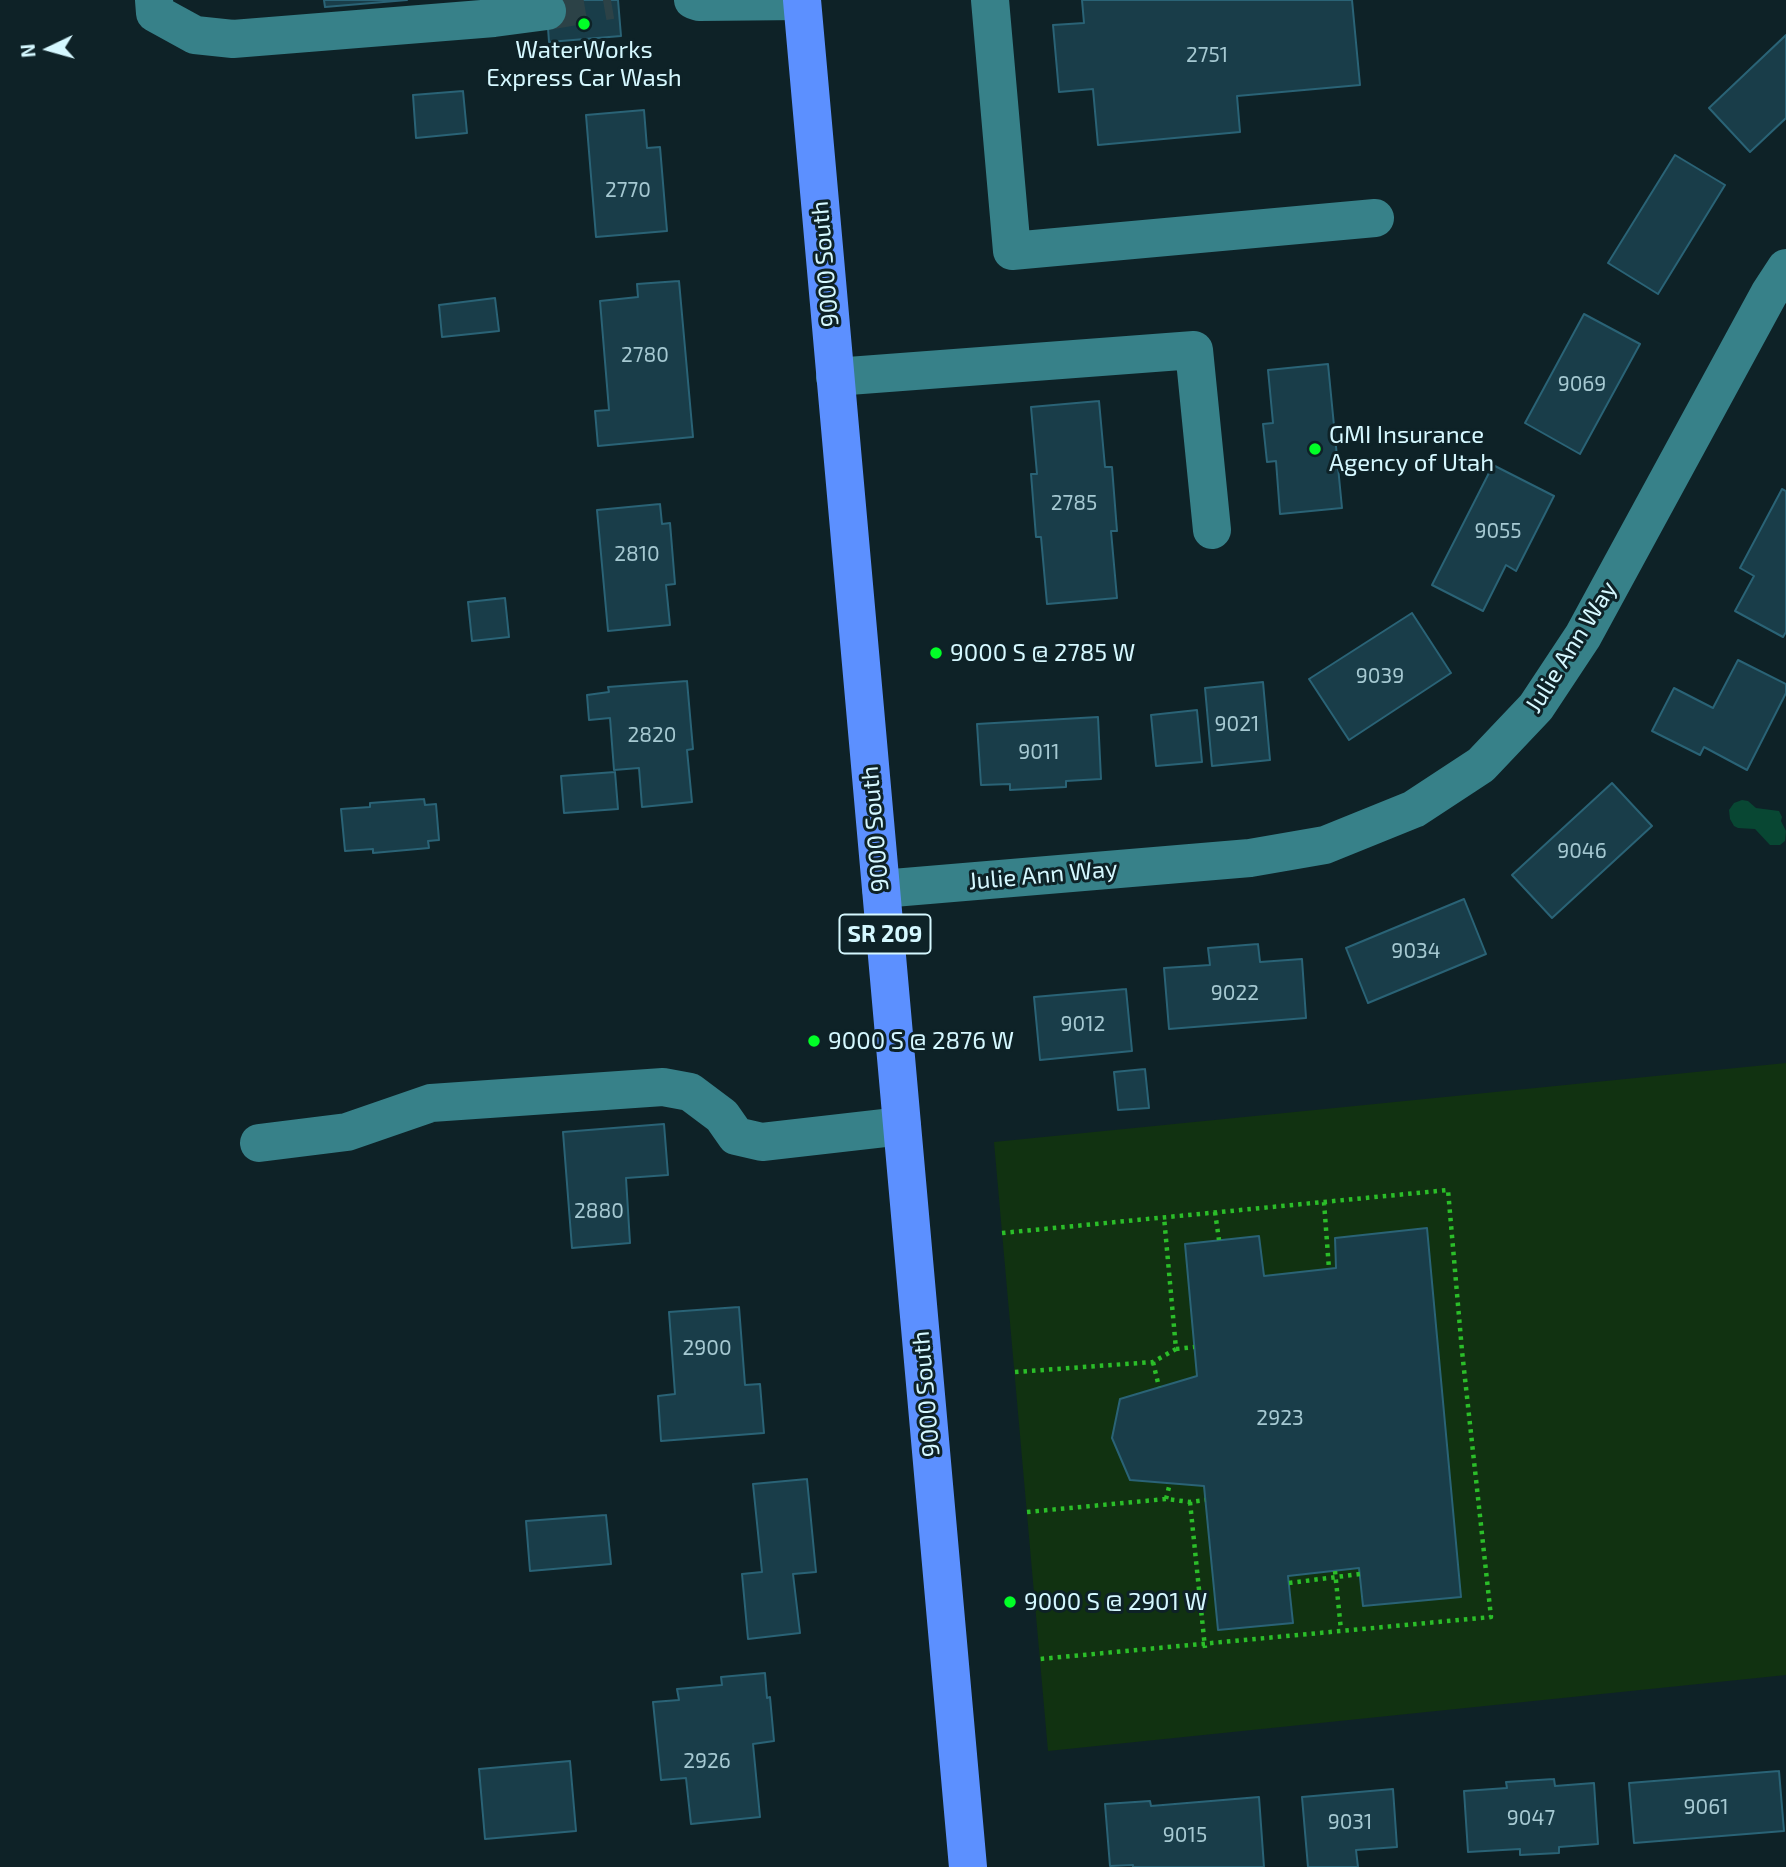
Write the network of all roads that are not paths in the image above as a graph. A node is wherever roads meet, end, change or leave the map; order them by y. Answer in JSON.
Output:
{"nodes":[{"id":1,"x":154,"y":0,"type":"edge"},
{"id":2,"x":693,"y":0,"type":"edge"},
{"id":3,"x":802,"y":0,"type":"edge"},
{"id":4,"x":990,"y":0,"type":"edge"},
{"id":5,"x":547,"y":11,"type":"tunnel mouth"},
{"id":6,"x":1375,"y":218,"type":"dead end"},
{"id":7,"x":1786,"y":268,"type":"edge"},
{"id":8,"x":835,"y":377,"type":"junction"},
{"id":9,"x":1212,"y":530,"type":"dead end"},
{"id":10,"x":881,"y":889,"type":"junction"},
{"id":11,"x":902,"y":1126,"type":"junction"},
{"id":12,"x":260,"y":1143,"type":"dead end"},
{"id":13,"x":968,"y":1867,"type":"edge"}],
"edges":[{"from":1,"to":5,"type":"street"},
{"from":2,"to":3,"type":"street"},
{"from":3,"to":8,"type":"main road","name":"9000 South","number":"SR 209"},
{"from":4,"to":6,"type":"street"},
{"from":7,"to":10,"type":"street","name":"Julie Ann Way"},
{"from":8,"to":9,"type":"street"},
{"from":8,"to":10,"type":"main road","name":"9000 South","number":"SR 209"},
{"from":10,"to":11,"type":"main road","name":"9000 South","number":"SR 209"},
{"from":11,"to":12,"type":"street"},
{"from":11,"to":13,"type":"main road","name":"9000 South","number":"SR 209"}]}
